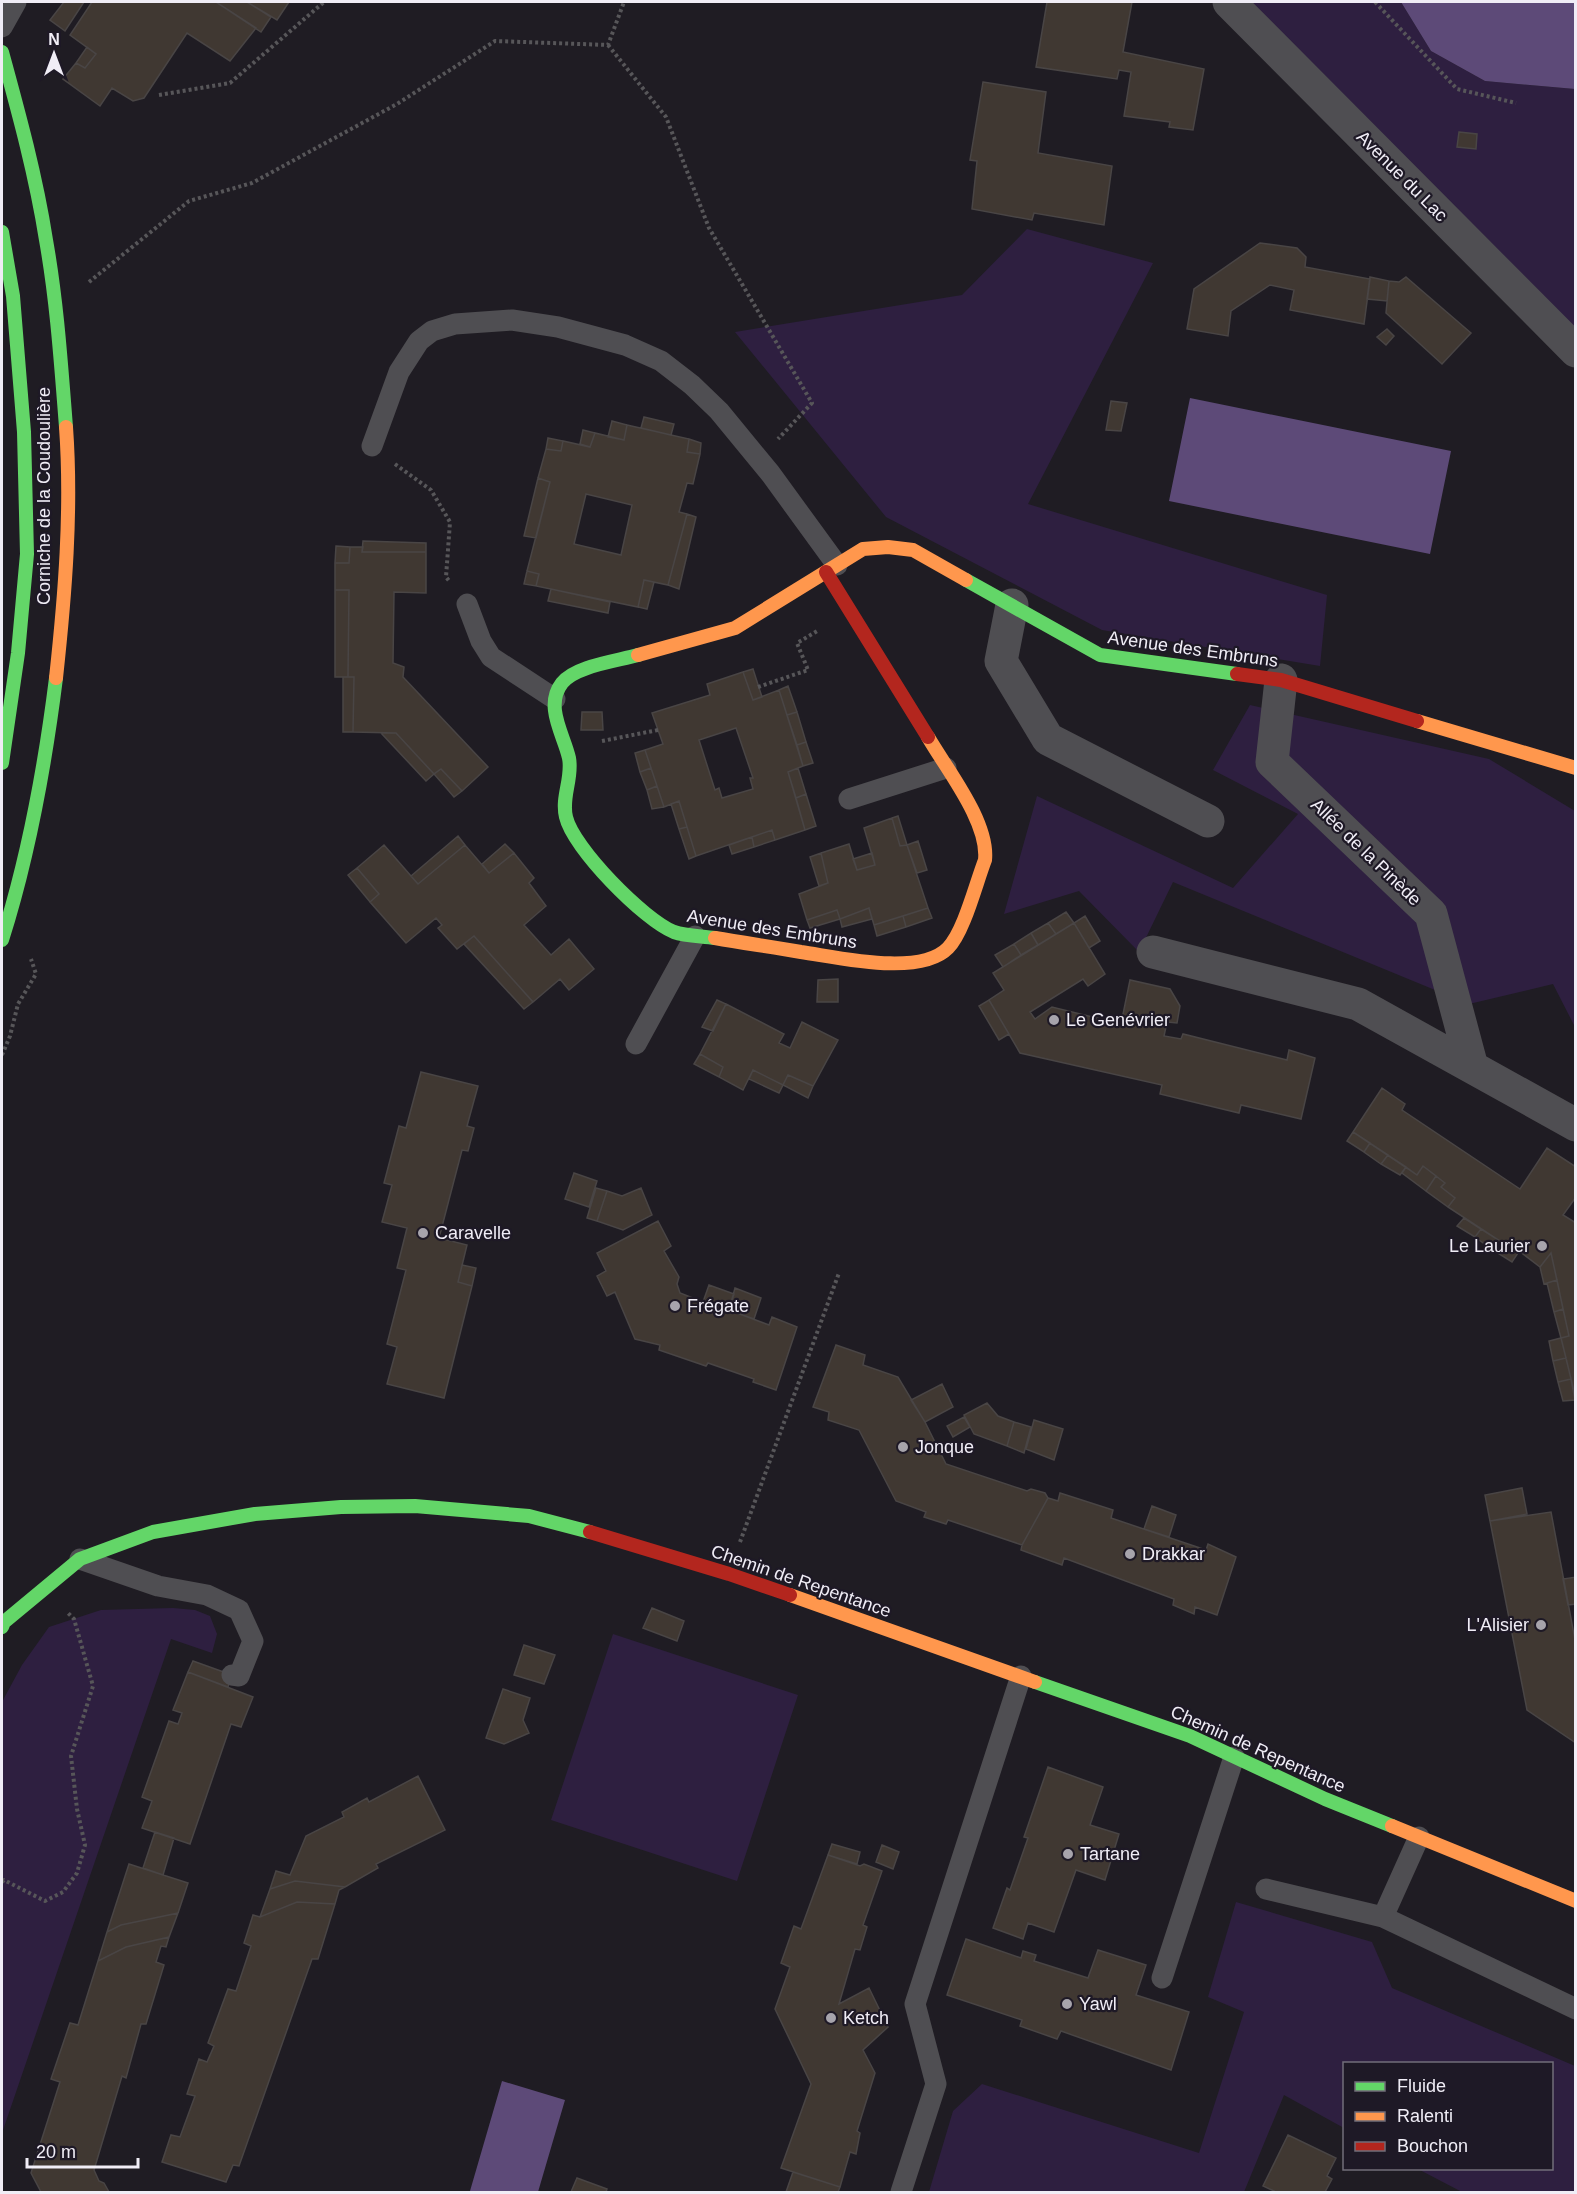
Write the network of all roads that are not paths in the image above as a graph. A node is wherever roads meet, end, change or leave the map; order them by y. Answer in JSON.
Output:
{"nodes":[{"id":1,"x":16,"y":2,"type":"edge"},
{"id":2,"x":1229,"y":2,"type":"edge"},
{"id":3,"x":2,"y":27,"type":"edge"},
{"id":4,"x":2,"y":52,"type":"edge"},
{"id":5,"x":2,"y":232,"type":"edge"},
{"id":6,"x":1575,"y":351,"type":"edge"},
{"id":7,"x":372,"y":446,"type":"road end"},
{"id":8,"x":831,"y":568,"type":"junction"},
{"id":9,"x":467,"y":604,"type":"road end"},
{"id":10,"x":1012,"y":605,"type":"junction"},
{"id":11,"x":1281,"y":680,"type":"junction"},
{"id":12,"x":555,"y":699,"type":"junction"},
{"id":13,"x":2,"y":763,"type":"edge"},
{"id":14,"x":946,"y":768,"type":"junction"},
{"id":15,"x":1575,"y":768,"type":"edge"},
{"id":16,"x":849,"y":799,"type":"dead end"},
{"id":17,"x":1208,"y":821,"type":"dead end"},
{"id":18,"x":695,"y":936,"type":"junction"},
{"id":19,"x":2,"y":940,"type":"edge"},
{"id":20,"x":1153,"y":952,"type":"dead end"},
{"id":21,"x":636,"y":1044,"type":"dead end"},
{"id":22,"x":1472,"y":1068,"type":"junction"},
{"id":23,"x":1575,"y":1125,"type":"edge"},
{"id":24,"x":80,"y":1559,"type":"junction"},
{"id":25,"x":2,"y":1627,"type":"edge"},
{"id":26,"x":232,"y":1675,"type":"dead end"},
{"id":27,"x":1021,"y":1676,"type":"junction"},
{"id":28,"x":1234,"y":1757,"type":"junction"},
{"id":29,"x":1419,"y":1837,"type":"junction"},
{"id":30,"x":1266,"y":1889,"type":"dead end"},
{"id":31,"x":1575,"y":1901,"type":"edge"},
{"id":32,"x":1383,"y":1917,"type":"junction"},
{"id":33,"x":1162,"y":1978,"type":"dead end"},
{"id":34,"x":1575,"y":2009,"type":"edge"},
{"id":35,"x":901,"y":2193,"type":"edge"}],
"edges":[{"from":1,"to":3,"type":"lane"},
{"from":2,"to":6,"type":"street","name":"Avenue du Lac"},
{"from":4,"to":19,"type":"street","name":"Corniche de la Coudoulière"},
{"from":5,"to":13,"type":"street","name":"Corniche de la Coudoulière"},
{"from":7,"to":8,"type":"lane"},
{"from":8,"to":10,"type":"street","name":"Avenue des Embruns"},
{"from":8,"to":12,"type":"street","name":"Avenue des Embruns"},
{"from":8,"to":14,"type":"street","name":"Avenue des Embruns"},
{"from":9,"to":12,"type":"lane"},
{"from":10,"to":11,"type":"street","name":"Avenue des Embruns"},
{"from":10,"to":17,"type":"street"},
{"from":11,"to":15,"type":"street","name":"Avenue des Embruns"},
{"from":11,"to":22,"type":"street","name":"Allée de la Pinède"},
{"from":12,"to":18,"type":"street","name":"Avenue des Embruns"},
{"from":14,"to":16,"type":"lane"},
{"from":14,"to":18,"type":"street","name":"Avenue des Embruns"},
{"from":18,"to":21,"type":"lane"},
{"from":20,"to":22,"type":"street"},
{"from":22,"to":23,"type":"street"},
{"from":24,"to":25,"type":"street","name":"Chemin de Repentance"},
{"from":24,"to":26,"type":"lane"},
{"from":24,"to":27,"type":"street","name":"Chemin de Repentance"},
{"from":27,"to":28,"type":"street","name":"Chemin de Repentance"},
{"from":27,"to":35,"type":"lane"},
{"from":28,"to":29,"type":"street","name":"Chemin de Repentance"},
{"from":28,"to":33,"type":"lane"},
{"from":29,"to":31,"type":"street","name":"Chemin de Repentance"},
{"from":29,"to":32,"type":"lane"},
{"from":30,"to":32,"type":"lane"},
{"from":32,"to":34,"type":"lane"}]}
